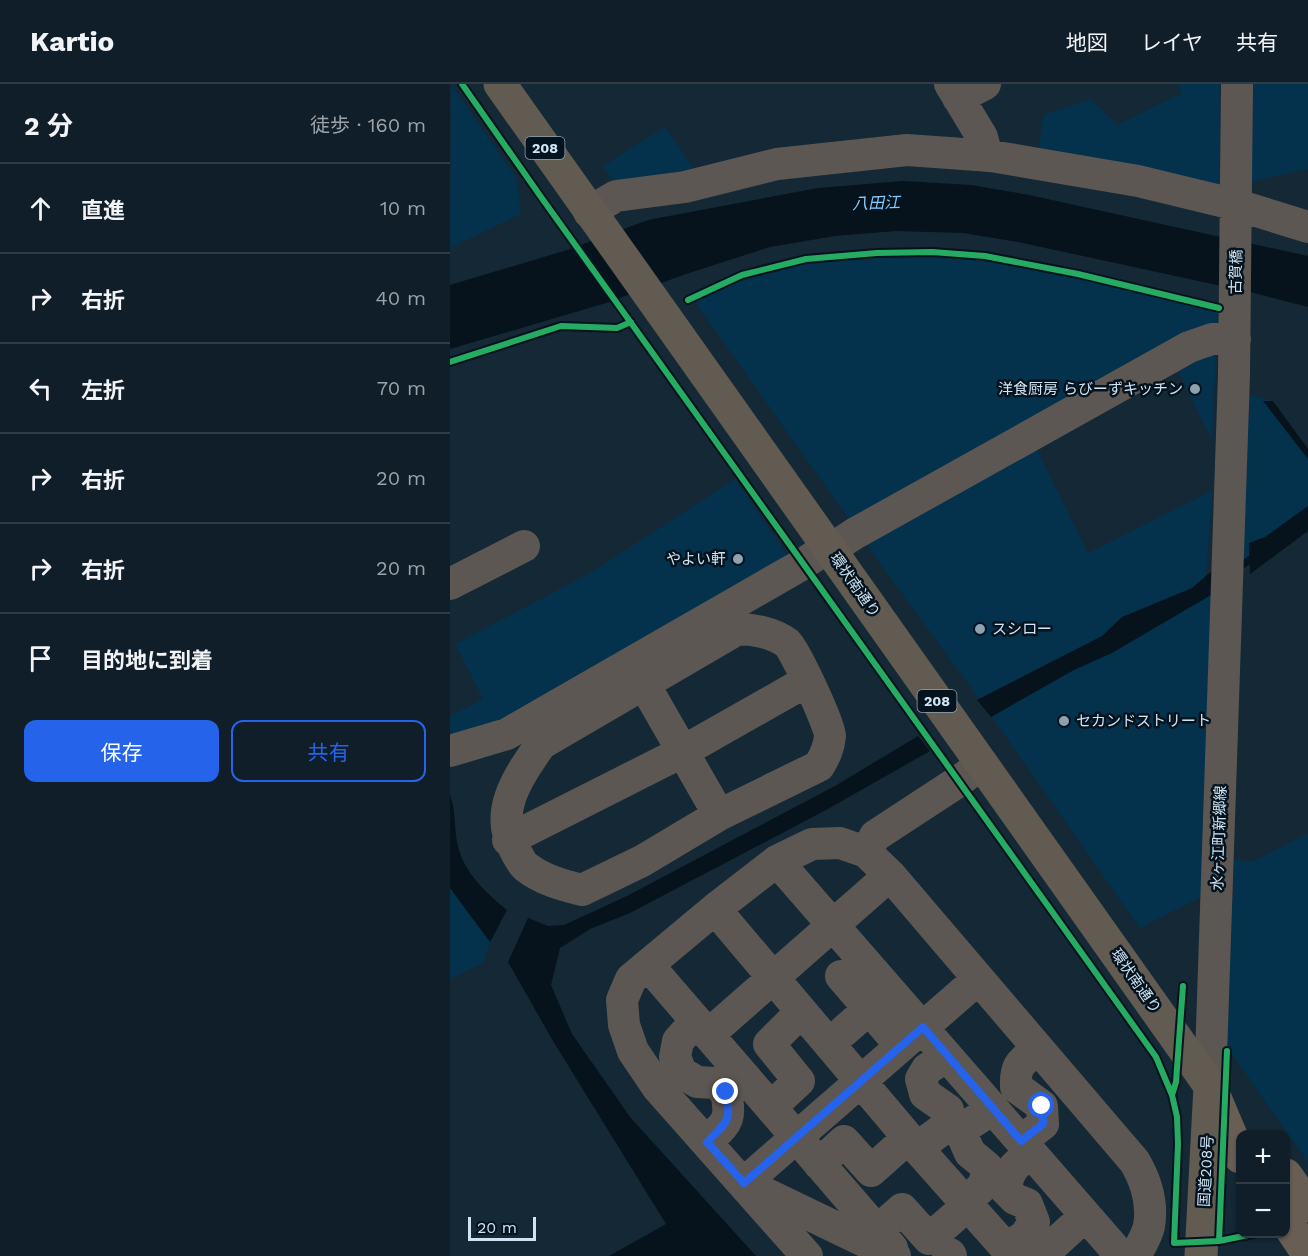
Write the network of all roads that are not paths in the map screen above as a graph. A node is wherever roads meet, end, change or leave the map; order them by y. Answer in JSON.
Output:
{"nodes":[{"id":1,"x":500,"y":84,"type":"edge"},
{"id":2,"x":1237,"y":84,"type":"edge"},
{"id":3,"x":964,"y":89,"type":"edge"},
{"id":4,"x":987,"y":156,"type":"junction"},
{"id":5,"x":1237,"y":205,"type":"junction"},
{"id":6,"x":590,"y":212,"type":"junction"},
{"id":7,"x":1308,"y":227,"type":"edge"},
{"id":8,"x":1235,"y":339,"type":"junction"},
{"id":9,"x":524,"y":546,"type":"dead end"},
{"id":10,"x":829,"y":549,"type":"junction"},
{"id":11,"x":450,"y":584,"type":"edge"},
{"id":12,"x":807,"y":681,"type":"junction"},
{"id":13,"x":644,"y":684,"type":"junction"},
{"id":14,"x":450,"y":751,"type":"edge"},
{"id":15,"x":682,"y":752,"type":"junction"},
{"id":16,"x":982,"y":764,"type":"junction"},
{"id":17,"x":719,"y":815,"type":"junction"},
{"id":18,"x":508,"y":840,"type":"junction"},
{"id":19,"x":866,"y":852,"type":"junction"},
{"id":20,"x":777,"y":861,"type":"junction"},
{"id":21,"x":890,"y":875,"type":"junction"},
{"id":22,"x":715,"y":909,"type":"junction"},
{"id":23,"x":833,"y":926,"type":"junction"},
{"id":24,"x":648,"y":965,"type":"junction"},
{"id":25,"x":841,"y":976,"type":"dead end"},
{"id":26,"x":773,"y":979,"type":"junction"},
{"id":27,"x":977,"y":980,"type":"junction"},
{"id":28,"x":869,"y":1009,"type":"junction"},
{"id":29,"x":801,"y":1012,"type":"junction"},
{"id":30,"x":702,"y":1028,"type":"junction"},
{"id":31,"x":844,"y":1031,"type":"dead end"},
{"id":32,"x":912,"y":1036,"type":"junction"},
{"id":33,"x":1037,"y":1050,"type":"junction"},
{"id":34,"x":948,"y":1056,"type":"junction"},
{"id":35,"x":861,"y":1082,"type":"junction"},
{"id":36,"x":1210,"y":1086,"type":"junction"},
{"id":37,"x":771,"y":1107,"type":"junction"},
{"id":38,"x":993,"y":1109,"type":"junction"},
{"id":39,"x":1252,"y":1130,"type":"edge"},
{"id":40,"x":796,"y":1136,"type":"junction"},
{"id":41,"x":707,"y":1142,"type":"junction"},
{"id":42,"x":915,"y":1146,"type":"junction"},
{"id":43,"x":1026,"y":1147,"type":"junction"},
{"id":44,"x":1236,"y":1148,"type":"edge"},
{"id":45,"x":819,"y":1164,"type":"junction"},
{"id":46,"x":1290,"y":1181,"type":"edge"},
{"id":47,"x":744,"y":1183,"type":"junction"},
{"id":48,"x":965,"y":1202,"type":"junction"},
{"id":49,"x":1308,"y":1206,"type":"edge"},
{"id":50,"x":1085,"y":1216,"type":"junction"},
{"id":51,"x":867,"y":1219,"type":"junction"},
{"id":52,"x":1290,"y":1227,"type":"edge"},
{"id":53,"x":1030,"y":1252,"type":"edge"},
{"id":54,"x":1308,"y":1254,"type":"edge"},
{"id":55,"x":807,"y":1256,"type":"edge"},
{"id":56,"x":897,"y":1256,"type":"edge"},
{"id":57,"x":1121,"y":1256,"type":"edge"},
{"id":58,"x":1135,"y":1256,"type":"edge"},
{"id":59,"x":1201,"y":1256,"type":"edge"}],
"edges":[{"from":1,"to":6,"type":"highway","name":"環状南通り","number":"208"},
{"from":2,"to":5,"type":"street"},
{"from":3,"to":4,"type":"street"},
{"from":4,"to":5,"type":"street"},
{"from":4,"to":6,"type":"street"},
{"from":5,"to":7,"type":"street"},
{"from":5,"to":8,"type":"street","name":"古賀橋"},
{"from":6,"to":10,"type":"highway","name":"環状南通り","number":"208"},
{"from":8,"to":10,"type":"street"},
{"from":8,"to":36,"type":"street","name":"水ヶ江町新郷線"},
{"from":9,"to":11,"type":"street"},
{"from":10,"to":14,"type":"street"},
{"from":10,"to":16,"type":"highway","name":"環状南通り","number":"208"},
{"from":12,"to":13,"type":"street"},
{"from":12,"to":15,"type":"street"},
{"from":12,"to":17,"type":"street"},
{"from":13,"to":15,"type":"street"},
{"from":13,"to":18,"type":"street"},
{"from":15,"to":17,"type":"street"},
{"from":15,"to":18,"type":"street"},
{"from":16,"to":19,"type":"street"},
{"from":16,"to":36,"type":"highway","name":"環状南通り","number":"208"},
{"from":17,"to":18,"type":"street"},
{"from":19,"to":20,"type":"street"},
{"from":19,"to":21,"type":"street"},
{"from":20,"to":22,"type":"street"},
{"from":20,"to":23,"type":"street"},
{"from":21,"to":23,"type":"street"},
{"from":21,"to":27,"type":"street"},
{"from":22,"to":24,"type":"street"},
{"from":22,"to":26,"type":"street"},
{"from":23,"to":26,"type":"street"},
{"from":23,"to":32,"type":"street"},
{"from":24,"to":30,"type":"street"},
{"from":24,"to":41,"type":"street"},
{"from":25,"to":28,"type":"street"},
{"from":26,"to":29,"type":"street"},
{"from":26,"to":30,"type":"street"},
{"from":27,"to":32,"type":"street"},
{"from":27,"to":33,"type":"street"},
{"from":28,"to":31,"type":"street"},
{"from":28,"to":32,"type":"street"},
{"from":29,"to":35,"type":"street"},
{"from":29,"to":37,"type":"street"},
{"from":30,"to":37,"type":"street"},
{"from":30,"to":41,"type":"street"},
{"from":32,"to":34,"type":"street"},
{"from":32,"to":35,"type":"street"},
{"from":33,"to":43,"type":"street"},
{"from":33,"to":58,"type":"street"},
{"from":34,"to":38,"type":"street"},
{"from":34,"to":42,"type":"street"},
{"from":35,"to":40,"type":"street"},
{"from":35,"to":42,"type":"street"},
{"from":36,"to":39,"type":"main road","name":"環状南通り"},
{"from":36,"to":44,"type":"main road","name":"環状南通り"},
{"from":36,"to":59,"type":"highway","name":"国道208号"},
{"from":37,"to":40,"type":"street"},
{"from":38,"to":43,"type":"street"},
{"from":38,"to":48,"type":"street"},
{"from":40,"to":45,"type":"street"},
{"from":40,"to":47,"type":"street"},
{"from":41,"to":47,"type":"street"},
{"from":42,"to":45,"type":"street"},
{"from":42,"to":48,"type":"street"},
{"from":42,"to":51,"type":"street"},
{"from":43,"to":50,"type":"street"},
{"from":43,"to":53,"type":"street"},
{"from":45,"to":51,"type":"street"},
{"from":46,"to":49,"type":"main road"},
{"from":47,"to":55,"type":"street"},
{"from":47,"to":56,"type":"street"},
{"from":48,"to":51,"type":"street"},
{"from":48,"to":53,"type":"street"},
{"from":50,"to":53,"type":"street"},
{"from":50,"to":57,"type":"street"},
{"from":51,"to":56,"type":"street"},
{"from":52,"to":54,"type":"main road"}]}
